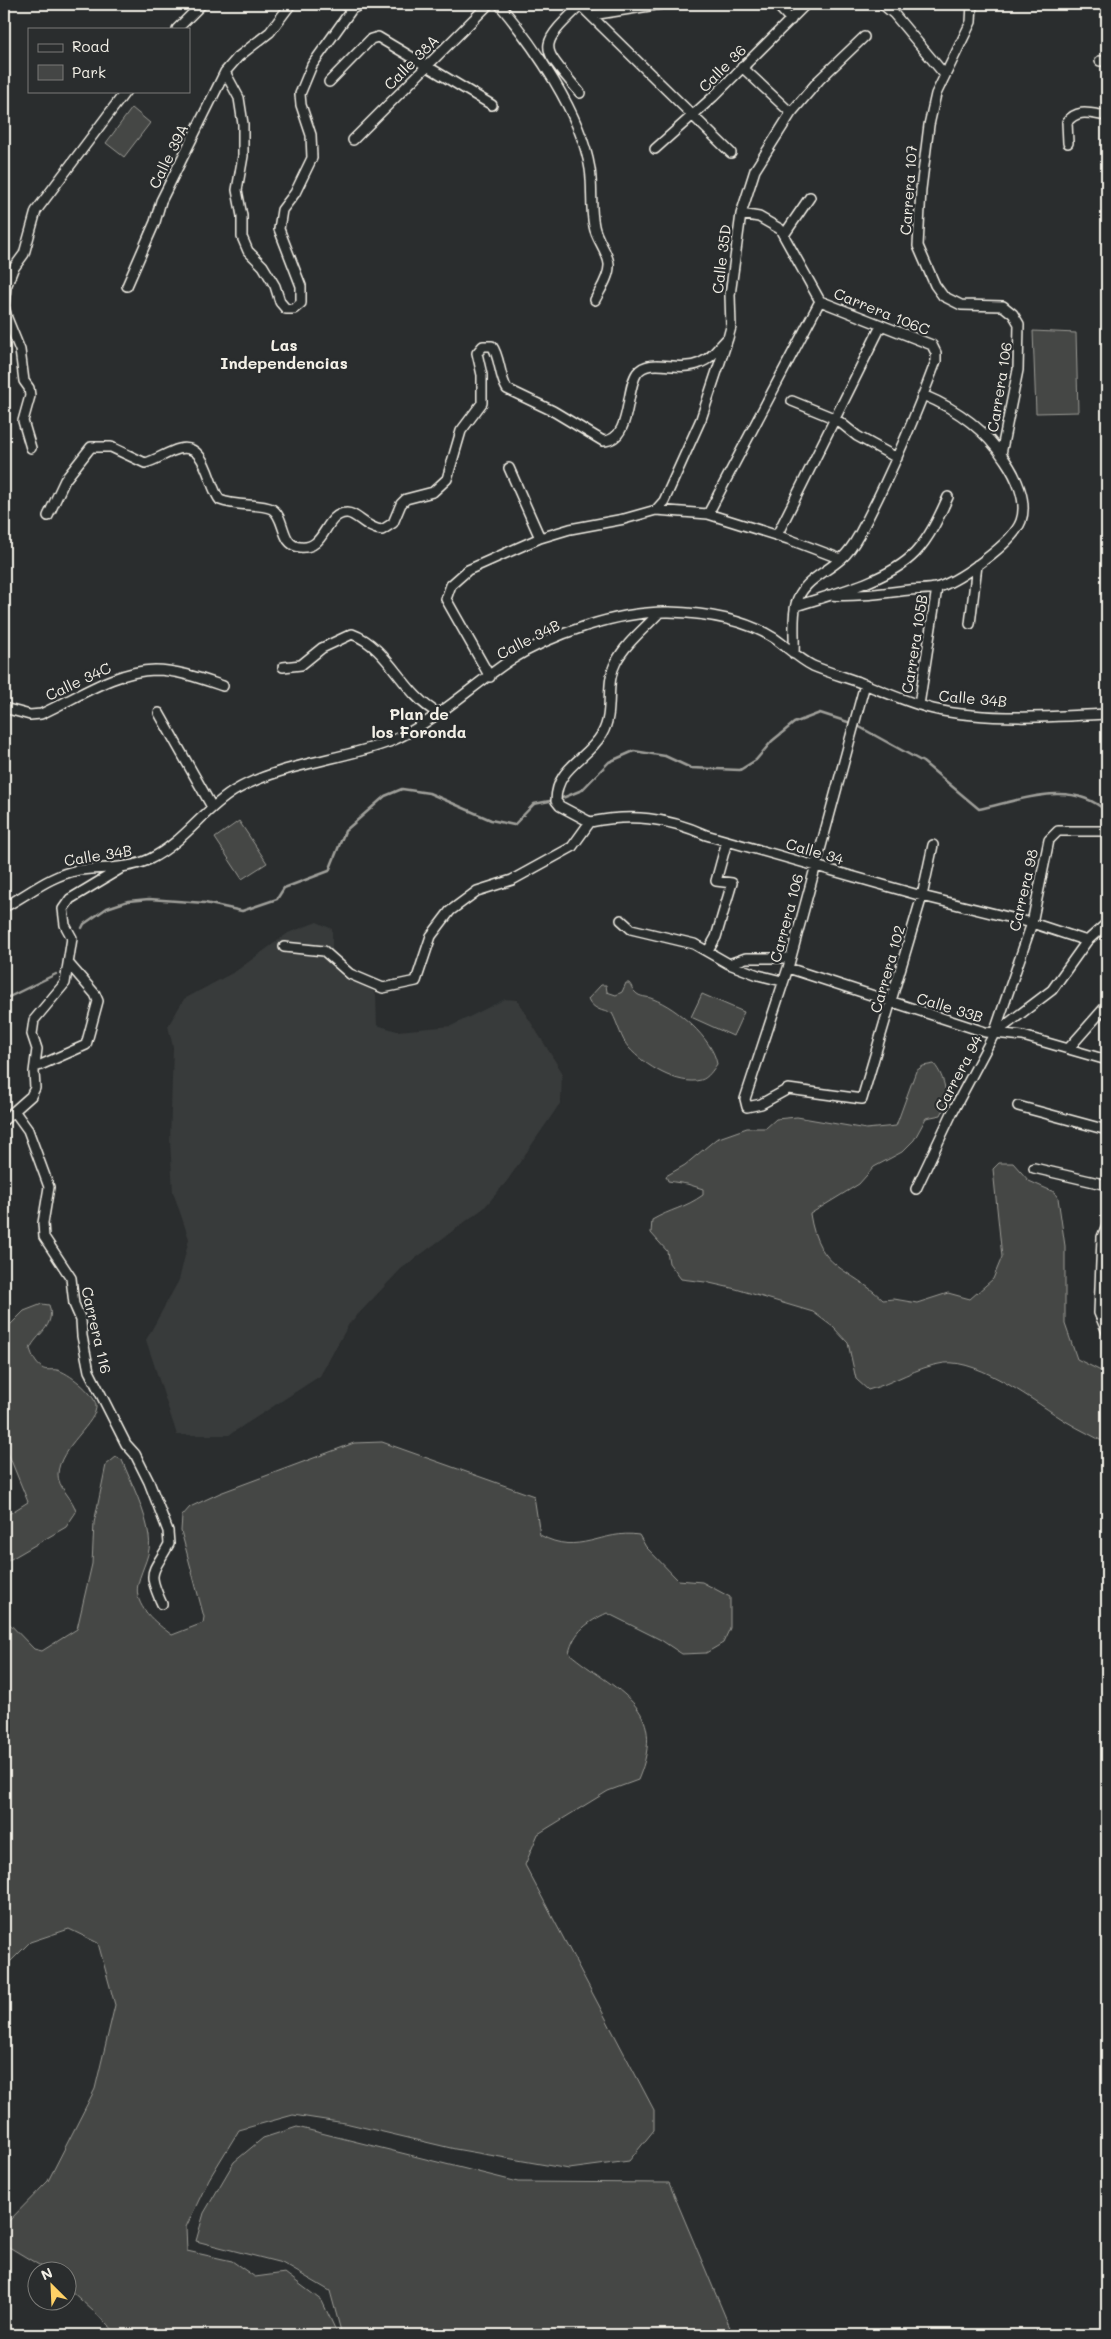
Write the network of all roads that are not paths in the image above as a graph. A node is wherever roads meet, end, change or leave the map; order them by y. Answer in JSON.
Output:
{"nodes":[{"id":1,"x":202,"y":4,"type":"edge"},
{"id":2,"x":291,"y":4,"type":"edge"},
{"id":3,"x":344,"y":4,"type":"edge"},
{"id":4,"x":362,"y":4,"type":"edge"},
{"id":5,"x":489,"y":4,"type":"edge"},
{"id":6,"x":499,"y":4,"type":"edge"},
{"id":7,"x":581,"y":4,"type":"edge"},
{"id":8,"x":662,"y":4,"type":"edge"},
{"id":9,"x":776,"y":4,"type":"edge"},
{"id":10,"x":806,"y":4,"type":"edge"},
{"id":11,"x":882,"y":4,"type":"edge"},
{"id":12,"x":972,"y":4,"type":"edge"},
{"id":13,"x":352,"y":9,"type":"junction"},
{"id":14,"x":592,"y":15,"type":"junction"},
{"id":15,"x":791,"y":20,"type":"junction"},
{"id":16,"x":178,"y":28,"type":"edge"},
{"id":17,"x":864,"y":38,"type":"dead end"},
{"id":18,"x":427,"y":66,"type":"junction"},
{"id":19,"x":742,"y":67,"type":"junction"},
{"id":20,"x":225,"y":72,"type":"junction"},
{"id":21,"x":945,"y":75,"type":"junction"},
{"id":22,"x":330,"y":82,"type":"dead end"},
{"id":23,"x":125,"y":92,"type":"edge"},
{"id":24,"x":580,"y":93,"type":"dead end"},
{"id":25,"x":492,"y":105,"type":"dead end"},
{"id":26,"x":791,"y":113,"type":"junction"},
{"id":27,"x":692,"y":115,"type":"junction"},
{"id":28,"x":1107,"y":116,"type":"edge"},
{"id":29,"x":353,"y":140,"type":"dead end"},
{"id":30,"x":1068,"y":143,"type":"dead end"},
{"id":31,"x":654,"y":149,"type":"dead end"},
{"id":32,"x":730,"y":153,"type":"dead end"},
{"id":33,"x":810,"y":196,"type":"dead end"},
{"id":34,"x":740,"y":214,"type":"junction"},
{"id":35,"x":784,"y":235,"type":"junction"},
{"id":36,"x":127,"y":286,"type":"dead end"},
{"id":37,"x":595,"y":300,"type":"dead end"},
{"id":38,"x":820,"y":301,"type":"junction"},
{"id":39,"x":1019,"y":324,"type":"joint"},
{"id":40,"x":881,"y":326,"type":"junction"},
{"id":41,"x":728,"y":338,"type":"junction"},
{"id":42,"x":923,"y":395,"type":"junction"},
{"id":43,"x":792,"y":401,"type":"dead end"},
{"id":44,"x":836,"y":419,"type":"junction"},
{"id":45,"x":31,"y":448,"type":"dead end"},
{"id":46,"x":1001,"y":454,"type":"junction"},
{"id":47,"x":897,"y":458,"type":"junction"},
{"id":48,"x":509,"y":468,"type":"dead end"},
{"id":49,"x":948,"y":497,"type":"dead end"},
{"id":50,"x":656,"y":510,"type":"junction"},
{"id":51,"x":708,"y":514,"type":"junction"},
{"id":52,"x":48,"y":516,"type":"dead end"},
{"id":53,"x":777,"y":536,"type":"junction"},
{"id":54,"x":540,"y":538,"type":"junction"},
{"id":55,"x":841,"y":559,"type":"junction"},
{"id":56,"x":977,"y":565,"type":"junction"},
{"id":57,"x":937,"y":588,"type":"junction"},
{"id":58,"x":829,"y":595,"type":"junction"},
{"id":59,"x":796,"y":606,"type":"junction"},
{"id":60,"x":660,"y":613,"type":"junction"},
{"id":61,"x":970,"y":624,"type":"dead end"},
{"id":62,"x":794,"y":654,"type":"junction"},
{"id":63,"x":283,"y":667,"type":"dead end"},
{"id":64,"x":490,"y":676,"type":"junction"},
{"id":65,"x":864,"y":684,"type":"junction"},
{"id":66,"x":224,"y":686,"type":"dead end"},
{"id":67,"x":919,"y":705,"type":"junction"},
{"id":68,"x":4,"y":708,"type":"edge"},
{"id":69,"x":159,"y":713,"type":"dead end"},
{"id":70,"x":438,"y":714,"type":"junction"},
{"id":71,"x":1107,"y":714,"type":"edge"},
{"id":72,"x":212,"y":807,"type":"junction"},
{"id":73,"x":590,"y":822,"type":"junction"},
{"id":74,"x":1107,"y":831,"type":"edge"},
{"id":75,"x":727,"y":840,"type":"junction"},
{"id":76,"x":933,"y":845,"type":"dead end"},
{"id":77,"x":814,"y":865,"type":"junction"},
{"id":78,"x":122,"y":867,"type":"junction"},
{"id":79,"x":922,"y":896,"type":"junction"},
{"id":80,"x":4,"y":908,"type":"edge"},
{"id":81,"x":621,"y":920,"type":"dead end"},
{"id":82,"x":1032,"y":923,"type":"junction"},
{"id":83,"x":1107,"y":923,"type":"edge"},
{"id":84,"x":1087,"y":941,"type":"junction"},
{"id":85,"x":284,"y":947,"type":"dead end"},
{"id":86,"x":708,"y":951,"type":"junction"},
{"id":87,"x":789,"y":963,"type":"junction"},
{"id":88,"x":69,"y":964,"type":"junction"},
{"id":89,"x":729,"y":964,"type":"junction"},
{"id":90,"x":782,"y":981,"type":"junction"},
{"id":91,"x":891,"y":1003,"type":"junction"},
{"id":92,"x":1107,"y":1005,"type":"edge"},
{"id":93,"x":994,"y":1034,"type":"junction"},
{"id":94,"x":1069,"y":1048,"type":"junction"},
{"id":95,"x":1107,"y":1060,"type":"edge"},
{"id":96,"x":36,"y":1067,"type":"junction"},
{"id":97,"x":862,"y":1098,"type":"joint"},
{"id":98,"x":1018,"y":1106,"type":"dead end"},
{"id":99,"x":15,"y":1112,"type":"junction"},
{"id":100,"x":4,"y":1120,"type":"edge"},
{"id":101,"x":1107,"y":1130,"type":"edge"},
{"id":102,"x":1034,"y":1168,"type":"dead end"},
{"id":103,"x":1107,"y":1185,"type":"edge"},
{"id":104,"x":916,"y":1189,"type":"dead end"},
{"id":105,"x":1107,"y":1225,"type":"edge"},
{"id":106,"x":1107,"y":1332,"type":"edge"},
{"id":107,"x":162,"y":1604,"type":"dead end"}],
"edges":[{"from":1,"to":16,"type":"street"},
{"from":2,"to":20,"type":"street","name":"Calle 39A"},
{"from":3,"to":13,"type":"street"},
{"from":4,"to":13,"type":"street"},
{"from":5,"to":18,"type":"street","name":"Calle 38A"},
{"from":6,"to":37,"type":"street"},
{"from":7,"to":14,"type":"street"},
{"from":7,"to":24,"type":"street"},
{"from":8,"to":14,"type":"street"},
{"from":9,"to":15,"type":"street"},
{"from":10,"to":15,"type":"street","name":"Calle 36"},
{"from":11,"to":21,"type":"street"},
{"from":12,"to":21,"type":"street","name":"Carrera 107"},
{"from":13,"to":20,"type":"street"},
{"from":14,"to":27,"type":"street"},
{"from":15,"to":19,"type":"street","name":"Calle 36"},
{"from":17,"to":26,"type":"street","name":"Calle 35D"},
{"from":18,"to":22,"type":"street"},
{"from":18,"to":25,"type":"street"},
{"from":18,"to":29,"type":"street","name":"Calle 38A"},
{"from":19,"to":26,"type":"street"},
{"from":19,"to":27,"type":"street","name":"Calle 36"},
{"from":20,"to":36,"type":"street","name":"Calle 39A"},
{"from":21,"to":39,"type":"street","name":"Carrera 107"},
{"from":23,"to":45,"type":"street"},
{"from":26,"to":34,"type":"street","name":"Calle 35D"},
{"from":27,"to":31,"type":"street","name":"Calle 36"},
{"from":27,"to":32,"type":"street"},
{"from":28,"to":30,"type":"street"},
{"from":33,"to":35,"type":"street"},
{"from":34,"to":35,"type":"street"},
{"from":34,"to":41,"type":"street","name":"Calle 35D"},
{"from":35,"to":38,"type":"street"},
{"from":38,"to":40,"type":"street","name":"Carrera 106C"},
{"from":38,"to":51,"type":"street"},
{"from":39,"to":46,"type":"street","name":"Carrera 106"},
{"from":40,"to":42,"type":"street","name":"Carrera 106C"},
{"from":40,"to":44,"type":"street"},
{"from":41,"to":50,"type":"street","name":"Calle 35D"},
{"from":41,"to":52,"type":"street"},
{"from":42,"to":46,"type":"street"},
{"from":42,"to":47,"type":"street","name":"Carrera 106C"},
{"from":43,"to":44,"type":"street"},
{"from":44,"to":47,"type":"street"},
{"from":44,"to":53,"type":"street"},
{"from":46,"to":56,"type":"street","name":"Carrera 105B"},
{"from":47,"to":55,"type":"street","name":"Carrera 106C"},
{"from":48,"to":54,"type":"street"},
{"from":49,"to":58,"type":"street"},
{"from":50,"to":51,"type":"street"},
{"from":50,"to":54,"type":"street"},
{"from":51,"to":53,"type":"street"},
{"from":53,"to":55,"type":"street"},
{"from":54,"to":64,"type":"street"},
{"from":55,"to":59,"type":"street","name":"Carrera 106C"},
{"from":56,"to":57,"type":"street","name":"Carrera 105B"},
{"from":56,"to":61,"type":"street"},
{"from":57,"to":58,"type":"street","name":"Carrera 105B"},
{"from":57,"to":67,"type":"street","name":"Carrera 105B"},
{"from":58,"to":59,"type":"street"},
{"from":59,"to":62,"type":"street"},
{"from":60,"to":62,"type":"street","name":"Calle 34B"},
{"from":60,"to":64,"type":"street","name":"Calle 34B"},
{"from":60,"to":73,"type":"street"},
{"from":62,"to":65,"type":"street","name":"Calle 34B"},
{"from":63,"to":70,"type":"street"},
{"from":64,"to":70,"type":"street","name":"Calle 34B"},
{"from":65,"to":67,"type":"street","name":"Calle 34B"},
{"from":65,"to":77,"type":"street","name":"Carrera 106"},
{"from":66,"to":68,"type":"street","name":"Calle 34C"},
{"from":67,"to":71,"type":"street","name":"Calle 34B"},
{"from":69,"to":72,"type":"street"},
{"from":70,"to":72,"type":"street","name":"Calle 34B"},
{"from":72,"to":78,"type":"street","name":"Calle 34B"},
{"from":73,"to":75,"type":"street","name":"Calle 34"},
{"from":73,"to":85,"type":"street"},
{"from":74,"to":82,"type":"street","name":"Carrera 98"},
{"from":75,"to":77,"type":"street","name":"Calle 34"},
{"from":75,"to":86,"type":"street"},
{"from":76,"to":79,"type":"street","name":"Carrera 102"},
{"from":77,"to":79,"type":"street","name":"Calle 34"},
{"from":77,"to":87,"type":"street","name":"Carrera 106"},
{"from":78,"to":80,"type":"street","name":"Calle 34B"},
{"from":78,"to":88,"type":"street"},
{"from":79,"to":82,"type":"street","name":"Calle 34"},
{"from":79,"to":91,"type":"street","name":"Carrera 102"},
{"from":81,"to":86,"type":"street"},
{"from":82,"to":84,"type":"street","name":"Calle 34"},
{"from":82,"to":93,"type":"street","name":"Carrera 98"},
{"from":83,"to":84,"type":"street","name":"Carrera 94"},
{"from":84,"to":93,"type":"street","name":"Carrera 94"},
{"from":86,"to":89,"type":"street"},
{"from":87,"to":89,"type":"street","name":"Calle 33B"},
{"from":87,"to":90,"type":"street","name":"Carrera 106"},
{"from":87,"to":91,"type":"street","name":"Calle 33B"},
{"from":88,"to":96,"type":"street"},
{"from":88,"to":96,"type":"street"},
{"from":89,"to":90,"type":"street"},
{"from":90,"to":97,"type":"street","name":"Carrera 106"},
{"from":91,"to":93,"type":"street","name":"Calle 33B"},
{"from":91,"to":97,"type":"street","name":"Carrera 102"},
{"from":92,"to":94,"type":"street"},
{"from":93,"to":94,"type":"street","name":"Calle 33B"},
{"from":93,"to":104,"type":"street","name":"Carrera 94"},
{"from":94,"to":95,"type":"street","name":"Calle 33B"},
{"from":96,"to":99,"type":"street"},
{"from":98,"to":101,"type":"street"},
{"from":99,"to":100,"type":"street"},
{"from":99,"to":107,"type":"street","name":"Carrera 116"},
{"from":102,"to":103,"type":"street"},
{"from":105,"to":106,"type":"street"}]}
